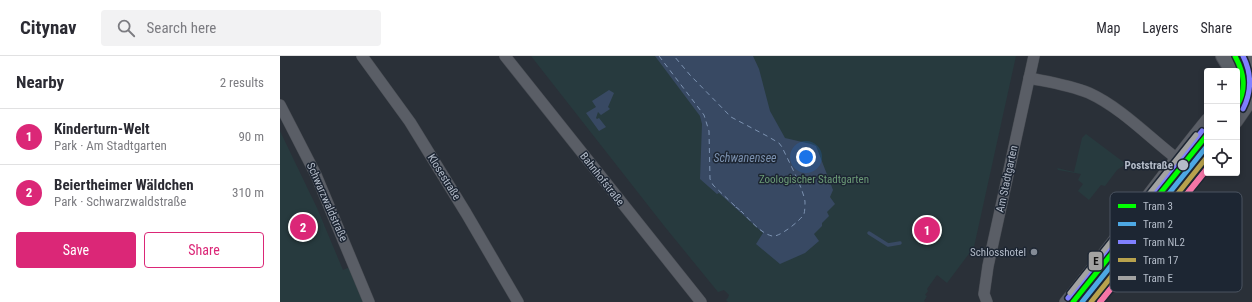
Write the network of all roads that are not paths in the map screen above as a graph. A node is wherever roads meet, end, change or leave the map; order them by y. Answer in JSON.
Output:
{"nodes":[{"id":1,"x":362,"y":56,"type":"edge"},
{"id":2,"x":505,"y":56,"type":"edge"},
{"id":3,"x":1034,"y":56,"type":"edge"},
{"id":4,"x":1223,"y":56,"type":"edge"},
{"id":5,"x":1246,"y":56,"type":"edge"},
{"id":6,"x":1252,"y":64,"type":"edge"},
{"id":7,"x":1230,"y":68,"type":"edge"},
{"id":8,"x":1029,"y":78,"type":"junction"},
{"id":9,"x":1240,"y":84,"type":"edge"},
{"id":10,"x":1252,"y":102,"type":"edge"},
{"id":11,"x":280,"y":105,"type":"edge"},
{"id":12,"x":1240,"y":118,"type":"edge"},
{"id":13,"x":1204,"y":124,"type":"edge"},
{"id":14,"x":1176,"y":158,"type":"junction"},
{"id":15,"x":1204,"y":162,"type":"edge"},
{"id":16,"x":1149,"y":192,"type":"edge"},
{"id":17,"x":1178,"y":192,"type":"edge"},
{"id":18,"x":1110,"y":246,"type":"edge"},
{"id":19,"x":1110,"y":274,"type":"edge"},
{"id":20,"x":369,"y":302,"type":"edge"},
{"id":21,"x":518,"y":302,"type":"edge"},
{"id":22,"x":701,"y":302,"type":"edge"},
{"id":23,"x":986,"y":302,"type":"edge"},
{"id":24,"x":1065,"y":302,"type":"edge"},
{"id":25,"x":1087,"y":302,"type":"edge"}],
"edges":[{"from":1,"to":21,"type":"street","name":"Klosestraße"},
{"from":2,"to":22,"type":"street","name":"Bahnhofstraße"},
{"from":3,"to":8,"type":"street","name":"Am Stadtgarten"},
{"from":4,"to":7,"type":"main road"},
{"from":5,"to":6,"type":"main road"},
{"from":8,"to":14,"type":"street"},
{"from":8,"to":23,"type":"street","name":"Am Stadtgarten"},
{"from":9,"to":10,"type":"main road"},
{"from":10,"to":12,"type":"street"},
{"from":11,"to":20,"type":"street","name":"Schwarzwaldstraße"},
{"from":13,"to":14,"type":"street"},
{"from":14,"to":16,"type":"street"},
{"from":15,"to":17,"type":"street"},
{"from":18,"to":24,"type":"street"},
{"from":19,"to":25,"type":"street"}]}
